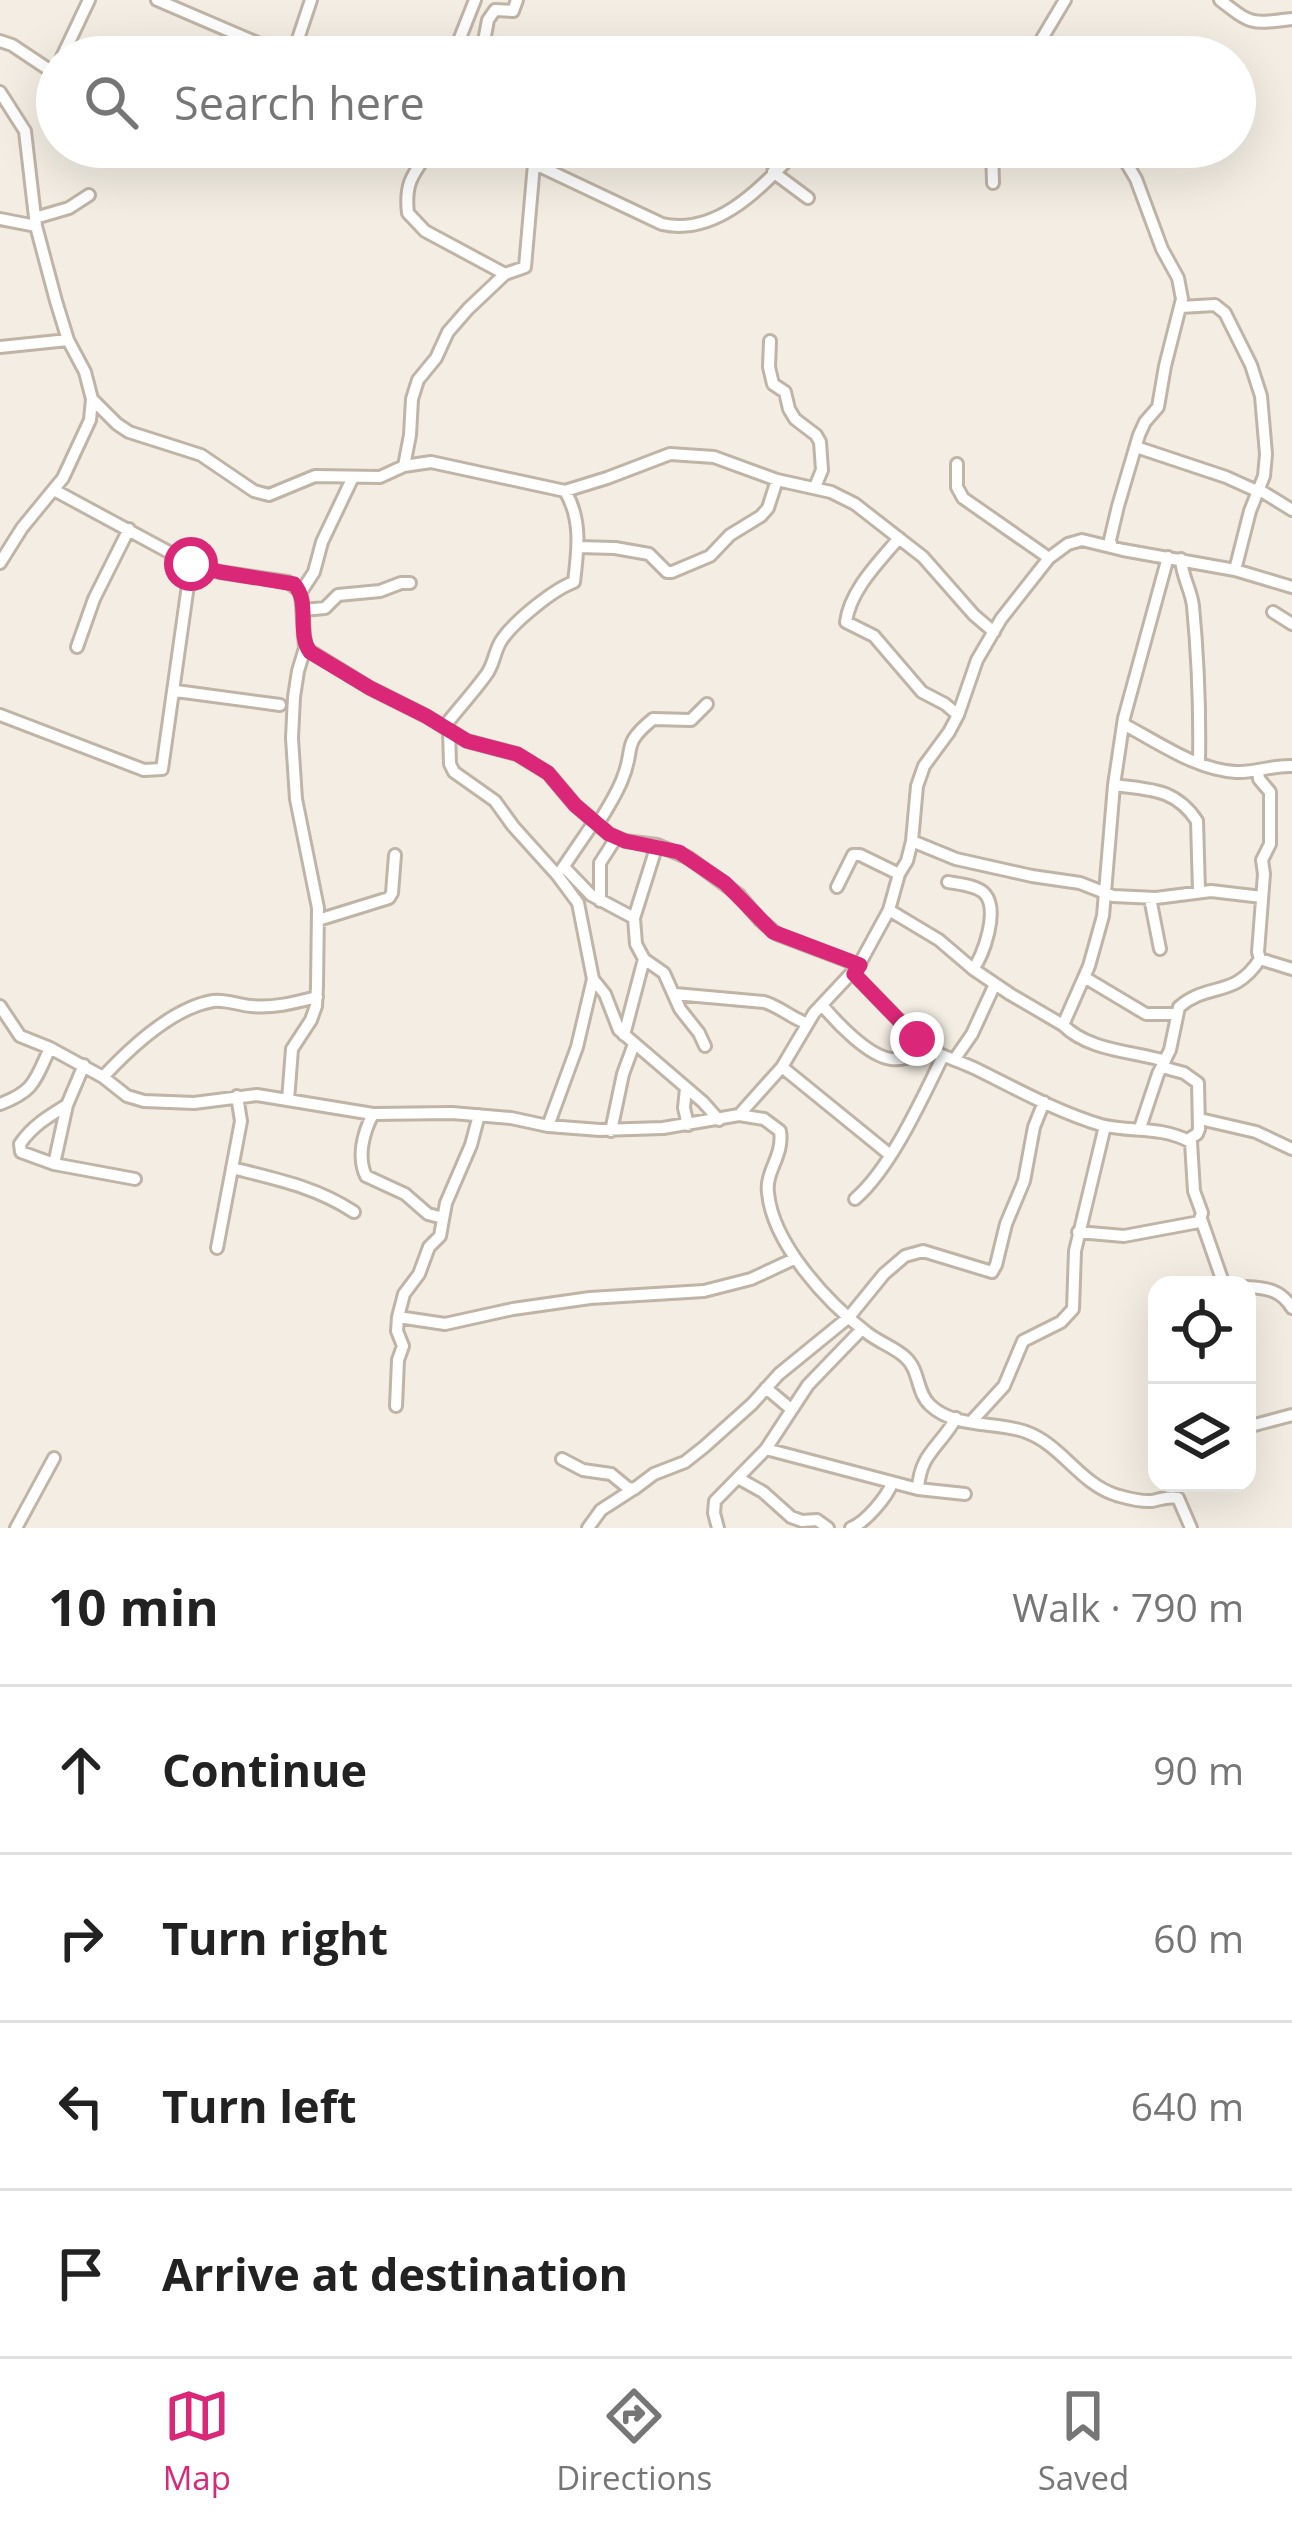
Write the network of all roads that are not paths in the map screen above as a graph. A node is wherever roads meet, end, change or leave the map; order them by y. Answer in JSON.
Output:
{"nodes":[{"id":1,"x":89,"y":0,"type":"edge"},
{"id":2,"x":157,"y":0,"type":"edge"},
{"id":3,"x":195,"y":0,"type":"edge"},
{"id":4,"x":311,"y":0,"type":"edge"},
{"id":5,"x":475,"y":0,"type":"edge"},
{"id":6,"x":517,"y":0,"type":"edge"},
{"id":7,"x":1220,"y":0,"type":"edge"},
{"id":8,"x":1063,"y":2,"type":"edge"},
{"id":9,"x":191,"y":15,"type":"junction"},
{"id":10,"x":1292,"y":19,"type":"edge"},
{"id":11,"x":72,"y":36,"type":"edge"},
{"id":12,"x":241,"y":36,"type":"edge"},
{"id":13,"x":298,"y":36,"type":"edge"},
{"id":14,"x":461,"y":36,"type":"edge"},
{"id":15,"x":486,"y":36,"type":"edge"},
{"id":16,"x":1046,"y":36,"type":"edge"},
{"id":17,"x":0,"y":41,"type":"edge"},
{"id":18,"x":36,"y":59,"type":"edge"},
{"id":19,"x":0,"y":92,"type":"edge"},
{"id":20,"x":4,"y":104,"type":"edge"},
{"id":21,"x":417,"y":168,"type":"edge"},
{"id":22,"x":534,"y":168,"type":"edge"},
{"id":23,"x":543,"y":168,"type":"edge"},
{"id":24,"x":777,"y":168,"type":"edge"},
{"id":25,"x":993,"y":168,"type":"edge"},
{"id":26,"x":1130,"y":168,"type":"edge"},
{"id":27,"x":773,"y":172,"type":"junction"},
{"id":28,"x":993,"y":183,"type":"dead end"},
{"id":29,"x":89,"y":195,"type":"dead end"},
{"id":30,"x":808,"y":198,"type":"dead end"},
{"id":31,"x":0,"y":218,"type":"edge"},
{"id":32,"x":36,"y":222,"type":"junction"},
{"id":33,"x":505,"y":274,"type":"junction"},
{"id":34,"x":1181,"y":307,"type":"junction"},
{"id":35,"x":68,"y":340,"type":"junction"},
{"id":36,"x":770,"y":341,"type":"dead end"},
{"id":37,"x":0,"y":346,"type":"edge"},
{"id":38,"x":92,"y":399,"type":"junction"},
{"id":39,"x":1136,"y":447,"type":"junction"},
{"id":40,"x":957,"y":464,"type":"dead end"},
{"id":41,"x":404,"y":466,"type":"junction"},
{"id":42,"x":353,"y":477,"type":"junction"},
{"id":43,"x":777,"y":480,"type":"junction"},
{"id":44,"x":814,"y":488,"type":"junction"},
{"id":45,"x":54,"y":490,"type":"junction"},
{"id":46,"x":565,"y":490,"type":"junction"},
{"id":47,"x":1258,"y":490,"type":"junction"},
{"id":48,"x":1292,"y":510,"type":"edge"},
{"id":49,"x":129,"y":530,"type":"junction"},
{"id":50,"x":899,"y":538,"type":"junction"},
{"id":51,"x":578,"y":547,"type":"junction"},
{"id":52,"x":1112,"y":547,"type":"junction"},
{"id":53,"x":1168,"y":557,"type":"junction"},
{"id":54,"x":1048,"y":558,"type":"junction"},
{"id":55,"x":1181,"y":559,"type":"junction"},
{"id":56,"x":0,"y":562,"type":"edge"},
{"id":57,"x":191,"y":564,"type":"junction"},
{"id":58,"x":1235,"y":570,"type":"junction"},
{"id":59,"x":1292,"y":573,"type":"edge"},
{"id":60,"x":410,"y":584,"type":"dead end"},
{"id":61,"x":1289,"y":586,"type":"edge"},
{"id":62,"x":301,"y":592,"type":"junction"},
{"id":63,"x":303,"y":610,"type":"junction"},
{"id":64,"x":1273,"y":612,"type":"dead end"},
{"id":65,"x":1292,"y":624,"type":"edge"},
{"id":66,"x":994,"y":632,"type":"junction"},
{"id":67,"x":77,"y":647,"type":"dead end"},
{"id":68,"x":305,"y":648,"type":"junction"},
{"id":69,"x":174,"y":688,"type":"junction"},
{"id":70,"x":707,"y":704,"type":"dead end"},
{"id":71,"x":280,"y":706,"type":"dead end"},
{"id":72,"x":0,"y":715,"type":"edge"},
{"id":73,"x":958,"y":715,"type":"junction"},
{"id":74,"x":1123,"y":724,"type":"junction"},
{"id":75,"x":447,"y":729,"type":"junction"},
{"id":76,"x":1199,"y":763,"type":"junction"},
{"id":77,"x":1292,"y":766,"type":"edge"},
{"id":78,"x":1258,"y":771,"type":"junction"},
{"id":79,"x":1114,"y":785,"type":"junction"},
{"id":80,"x":596,"y":824,"type":"junction"},
{"id":81,"x":616,"y":838,"type":"junction"},
{"id":82,"x":912,"y":842,"type":"junction"},
{"id":83,"x":658,"y":845,"type":"junction"},
{"id":84,"x":395,"y":855,"type":"dead end"},
{"id":85,"x":561,"y":872,"type":"junction"},
{"id":86,"x":899,"y":874,"type":"junction"},
{"id":87,"x":947,"y":882,"type":"dead end"},
{"id":88,"x":837,"y":887,"type":"dead end"},
{"id":89,"x":1198,"y":891,"type":"junction"},
{"id":90,"x":1106,"y":894,"type":"junction"},
{"id":91,"x":1262,"y":896,"type":"junction"},
{"id":92,"x":1150,"y":898,"type":"junction"},
{"id":93,"x":600,"y":901,"type":"junction"},
{"id":94,"x":889,"y":910,"type":"junction"},
{"id":95,"x":634,"y":918,"type":"junction"},
{"id":96,"x":318,"y":920,"type":"junction"},
{"id":97,"x":1160,"y":949,"type":"dead end"},
{"id":98,"x":644,"y":959,"type":"junction"},
{"id":99,"x":1260,"y":959,"type":"junction"},
{"id":100,"x":857,"y":969,"type":"junction"},
{"id":101,"x":973,"y":969,"type":"junction"},
{"id":102,"x":1292,"y":969,"type":"edge"},
{"id":103,"x":1084,"y":976,"type":"junction"},
{"id":104,"x":592,"y":979,"type":"junction"},
{"id":105,"x":995,"y":984,"type":"junction"},
{"id":106,"x":675,"y":994,"type":"junction"},
{"id":107,"x":317,"y":997,"type":"junction"},
{"id":108,"x":822,"y":1005,"type":"junction"},
{"id":109,"x":0,"y":1007,"type":"edge"},
{"id":110,"x":1177,"y":1014,"type":"junction"},
{"id":111,"x":806,"y":1023,"type":"junction"},
{"id":112,"x":1063,"y":1025,"type":"junction"},
{"id":113,"x":629,"y":1040,"type":"junction"},
{"id":114,"x":705,"y":1046,"type":"dead end"},
{"id":115,"x":50,"y":1048,"type":"junction"},
{"id":116,"x":929,"y":1050,"type":"junction"},
{"id":117,"x":949,"y":1058,"type":"junction"},
{"id":118,"x":1163,"y":1064,"type":"junction"},
{"id":119,"x":84,"y":1065,"type":"junction"},
{"id":120,"x":782,"y":1067,"type":"junction"},
{"id":121,"x":103,"y":1077,"type":"junction"},
{"id":122,"x":686,"y":1088,"type":"junction"},
{"id":123,"x":762,"y":1091,"type":"junction"},
{"id":124,"x":237,"y":1096,"type":"junction"},
{"id":125,"x":288,"y":1100,"type":"junction"},
{"id":126,"x":1044,"y":1102,"type":"junction"},
{"id":127,"x":0,"y":1104,"type":"edge"},
{"id":128,"x":67,"y":1106,"type":"junction"},
{"id":129,"x":373,"y":1114,"type":"junction"},
{"id":130,"x":479,"y":1115,"type":"junction"},
{"id":131,"x":739,"y":1115,"type":"junction"},
{"id":132,"x":764,"y":1119,"type":"junction"},
{"id":133,"x":1200,"y":1119,"type":"junction"},
{"id":134,"x":719,"y":1120,"type":"junction"},
{"id":135,"x":688,"y":1125,"type":"junction"},
{"id":136,"x":548,"y":1126,"type":"junction"},
{"id":137,"x":1106,"y":1126,"type":"junction"},
{"id":138,"x":1141,"y":1128,"type":"junction"},
{"id":139,"x":611,"y":1131,"type":"junction"},
{"id":140,"x":1189,"y":1139,"type":"junction"},
{"id":141,"x":1292,"y":1149,"type":"edge"},
{"id":142,"x":889,"y":1154,"type":"junction"},
{"id":143,"x":54,"y":1164,"type":"junction"},
{"id":144,"x":232,"y":1168,"type":"junction"},
{"id":145,"x":135,"y":1178,"type":"dead end"},
{"id":146,"x":855,"y":1199,"type":"dead end"},
{"id":147,"x":354,"y":1212,"type":"dead end"},
{"id":148,"x":443,"y":1218,"type":"junction"},
{"id":149,"x":1201,"y":1220,"type":"junction"},
{"id":150,"x":1078,"y":1232,"type":"junction"},
{"id":151,"x":217,"y":1248,"type":"dead end"},
{"id":152,"x":794,"y":1259,"type":"junction"},
{"id":153,"x":1221,"y":1276,"type":"edge"},
{"id":154,"x":1256,"y":1288,"type":"edge"},
{"id":155,"x":1292,"y":1308,"type":"edge"},
{"id":156,"x":849,"y":1316,"type":"junction"},
{"id":157,"x":398,"y":1317,"type":"junction"},
{"id":158,"x":862,"y":1329,"type":"junction"},
{"id":159,"x":766,"y":1388,"type":"junction"},
{"id":160,"x":396,"y":1406,"type":"dead end"},
{"id":161,"x":791,"y":1409,"type":"junction"},
{"id":162,"x":1292,"y":1415,"type":"edge"},
{"id":163,"x":956,"y":1418,"type":"junction"},
{"id":164,"x":971,"y":1421,"type":"junction"},
{"id":165,"x":1256,"y":1425,"type":"edge"},
{"id":166,"x":766,"y":1449,"type":"junction"},
{"id":167,"x":54,"y":1458,"type":"dead end"},
{"id":168,"x":562,"y":1459,"type":"dead end"},
{"id":169,"x":738,"y":1478,"type":"junction"},
{"id":170,"x":892,"y":1483,"type":"junction"},
{"id":171,"x":918,"y":1489,"type":"junction"},
{"id":172,"x":632,"y":1490,"type":"junction"},
{"id":173,"x":1169,"y":1492,"type":"edge"},
{"id":174,"x":965,"y":1494,"type":"dead end"},
{"id":175,"x":1167,"y":1496,"type":"junction"},
{"id":176,"x":16,"y":1528,"type":"edge"},
{"id":177,"x":588,"y":1528,"type":"edge"},
{"id":178,"x":718,"y":1528,"type":"edge"},
{"id":179,"x":828,"y":1528,"type":"edge"},
{"id":180,"x":851,"y":1528,"type":"edge"},
{"id":181,"x":1191,"y":1528,"type":"edge"}],
"edges":[{"from":1,"to":11,"type":"street"},
{"from":2,"to":9,"type":"street"},
{"from":3,"to":9,"type":"street"},
{"from":4,"to":13,"type":"street"},
{"from":5,"to":14,"type":"street"},
{"from":6,"to":15,"type":"street"},
{"from":7,"to":10,"type":"street"},
{"from":8,"to":16,"type":"street"},
{"from":9,"to":12,"type":"street"},
{"from":17,"to":18,"type":"street"},
{"from":19,"to":20,"type":"street"},
{"from":20,"to":32,"type":"street"},
{"from":21,"to":33,"type":"street"},
{"from":22,"to":33,"type":"street"},
{"from":23,"to":27,"type":"street"},
{"from":24,"to":27,"type":"street"},
{"from":25,"to":28,"type":"street"},
{"from":26,"to":34,"type":"street"},
{"from":27,"to":30,"type":"street"},
{"from":29,"to":32,"type":"street"},
{"from":31,"to":32,"type":"street"},
{"from":32,"to":35,"type":"street"},
{"from":33,"to":41,"type":"street"},
{"from":34,"to":39,"type":"street"},
{"from":34,"to":47,"type":"street"},
{"from":35,"to":37,"type":"street"},
{"from":35,"to":38,"type":"street"},
{"from":36,"to":44,"type":"street"},
{"from":38,"to":42,"type":"street"},
{"from":38,"to":45,"type":"street"},
{"from":39,"to":47,"type":"street"},
{"from":39,"to":52,"type":"street"},
{"from":40,"to":54,"type":"street"},
{"from":41,"to":42,"type":"street"},
{"from":41,"to":46,"type":"street"},
{"from":42,"to":62,"type":"street"},
{"from":43,"to":44,"type":"street"},
{"from":43,"to":46,"type":"street"},
{"from":43,"to":51,"type":"street"},
{"from":44,"to":50,"type":"street"},
{"from":45,"to":49,"type":"street"},
{"from":45,"to":56,"type":"street"},
{"from":46,"to":51,"type":"street"},
{"from":47,"to":48,"type":"street"},
{"from":47,"to":58,"type":"street"},
{"from":49,"to":57,"type":"street"},
{"from":49,"to":67,"type":"street"},
{"from":50,"to":66,"type":"street"},
{"from":50,"to":73,"type":"street"},
{"from":51,"to":75,"type":"street"},
{"from":52,"to":53,"type":"street"},
{"from":52,"to":54,"type":"street"},
{"from":53,"to":55,"type":"street"},
{"from":53,"to":74,"type":"street"},
{"from":54,"to":66,"type":"street"},
{"from":55,"to":58,"type":"street"},
{"from":55,"to":76,"type":"street"},
{"from":57,"to":62,"type":"street"},
{"from":57,"to":69,"type":"street"},
{"from":58,"to":61,"type":"street"},
{"from":59,"to":61,"type":"street"},
{"from":60,"to":63,"type":"street"},
{"from":62,"to":63,"type":"street"},
{"from":63,"to":68,"type":"street"},
{"from":64,"to":65,"type":"street"},
{"from":66,"to":73,"type":"street"},
{"from":68,"to":75,"type":"street"},
{"from":68,"to":96,"type":"street"},
{"from":69,"to":71,"type":"street"},
{"from":69,"to":72,"type":"street"},
{"from":70,"to":80,"type":"street"},
{"from":73,"to":82,"type":"street"},
{"from":74,"to":76,"type":"street"},
{"from":74,"to":79,"type":"street"},
{"from":75,"to":80,"type":"street"},
{"from":75,"to":85,"type":"street"},
{"from":76,"to":78,"type":"street"},
{"from":77,"to":78,"type":"street"},
{"from":78,"to":91,"type":"street"},
{"from":79,"to":89,"type":"street"},
{"from":79,"to":90,"type":"street"},
{"from":80,"to":81,"type":"street"},
{"from":80,"to":85,"type":"street"},
{"from":81,"to":83,"type":"street"},
{"from":81,"to":93,"type":"street"},
{"from":82,"to":86,"type":"street"},
{"from":82,"to":90,"type":"street"},
{"from":83,"to":95,"type":"street"},
{"from":83,"to":100,"type":"street"},
{"from":84,"to":96,"type":"street"},
{"from":85,"to":93,"type":"street"},
{"from":85,"to":104,"type":"street"},
{"from":86,"to":88,"type":"street"},
{"from":86,"to":94,"type":"street"},
{"from":87,"to":101,"type":"street"},
{"from":89,"to":91,"type":"street"},
{"from":89,"to":92,"type":"street"},
{"from":90,"to":92,"type":"street"},
{"from":90,"to":103,"type":"street"},
{"from":91,"to":99,"type":"street"},
{"from":92,"to":97,"type":"street"},
{"from":93,"to":95,"type":"street"},
{"from":94,"to":100,"type":"street"},
{"from":94,"to":101,"type":"street"},
{"from":95,"to":98,"type":"street"},
{"from":96,"to":107,"type":"street"},
{"from":98,"to":106,"type":"street"},
{"from":98,"to":113,"type":"street"},
{"from":99,"to":102,"type":"street"},
{"from":99,"to":110,"type":"street"},
{"from":100,"to":108,"type":"street"},
{"from":100,"to":116,"type":"street"},
{"from":101,"to":105,"type":"street"},
{"from":103,"to":110,"type":"street"},
{"from":103,"to":112,"type":"street"},
{"from":104,"to":113,"type":"street"},
{"from":104,"to":136,"type":"street"},
{"from":105,"to":112,"type":"street"},
{"from":105,"to":117,"type":"street"},
{"from":106,"to":111,"type":"street"},
{"from":106,"to":114,"type":"street"},
{"from":107,"to":121,"type":"street"},
{"from":107,"to":125,"type":"street"},
{"from":108,"to":111,"type":"street"},
{"from":108,"to":116,"type":"street"},
{"from":109,"to":115,"type":"street"},
{"from":110,"to":118,"type":"street"},
{"from":111,"to":120,"type":"street"},
{"from":112,"to":118,"type":"street"},
{"from":113,"to":122,"type":"street"},
{"from":113,"to":139,"type":"street"},
{"from":115,"to":119,"type":"street"},
{"from":115,"to":127,"type":"street"},
{"from":116,"to":117,"type":"street"},
{"from":117,"to":126,"type":"street"},
{"from":117,"to":142,"type":"street"},
{"from":118,"to":133,"type":"street"},
{"from":118,"to":138,"type":"street"},
{"from":119,"to":121,"type":"street"},
{"from":119,"to":128,"type":"street"},
{"from":120,"to":123,"type":"street"},
{"from":120,"to":142,"type":"street"},
{"from":121,"to":124,"type":"street"},
{"from":122,"to":134,"type":"street"},
{"from":122,"to":135,"type":"street"},
{"from":123,"to":131,"type":"street"},
{"from":123,"to":132,"type":"street"},
{"from":124,"to":125,"type":"street"},
{"from":124,"to":144,"type":"street"},
{"from":125,"to":129,"type":"street"},
{"from":126,"to":137,"type":"street"},
{"from":126,"to":156,"type":"street"},
{"from":128,"to":143,"type":"street"},
{"from":128,"to":143,"type":"street"},
{"from":129,"to":130,"type":"street"},
{"from":129,"to":148,"type":"street"},
{"from":130,"to":136,"type":"street"},
{"from":130,"to":148,"type":"street"},
{"from":131,"to":132,"type":"street"},
{"from":131,"to":134,"type":"street"},
{"from":132,"to":152,"type":"street"},
{"from":133,"to":140,"type":"street"},
{"from":133,"to":141,"type":"street"},
{"from":134,"to":135,"type":"street"},
{"from":135,"to":139,"type":"street"},
{"from":136,"to":139,"type":"street"},
{"from":137,"to":138,"type":"street"},
{"from":137,"to":150,"type":"street"},
{"from":138,"to":140,"type":"street"},
{"from":140,"to":149,"type":"street"},
{"from":142,"to":146,"type":"street"},
{"from":143,"to":145,"type":"street"},
{"from":144,"to":147,"type":"street"},
{"from":144,"to":151,"type":"street"},
{"from":148,"to":157,"type":"street"},
{"from":149,"to":150,"type":"street"},
{"from":149,"to":153,"type":"street"},
{"from":150,"to":164,"type":"street"},
{"from":152,"to":156,"type":"street"},
{"from":152,"to":157,"type":"street"},
{"from":154,"to":155,"type":"street"},
{"from":156,"to":158,"type":"street"},
{"from":156,"to":159,"type":"street"},
{"from":157,"to":160,"type":"street"},
{"from":158,"to":161,"type":"street"},
{"from":158,"to":163,"type":"street"},
{"from":159,"to":161,"type":"street"},
{"from":159,"to":172,"type":"street"},
{"from":161,"to":166,"type":"street"},
{"from":162,"to":165,"type":"street"},
{"from":163,"to":164,"type":"street"},
{"from":163,"to":171,"type":"street"},
{"from":164,"to":175,"type":"street"},
{"from":166,"to":169,"type":"street"},
{"from":166,"to":170,"type":"street"},
{"from":167,"to":176,"type":"street"},
{"from":168,"to":172,"type":"street"},
{"from":169,"to":178,"type":"street"},
{"from":169,"to":179,"type":"street"},
{"from":170,"to":171,"type":"street"},
{"from":170,"to":180,"type":"street"},
{"from":171,"to":174,"type":"street"},
{"from":172,"to":177,"type":"street"},
{"from":173,"to":175,"type":"street"},
{"from":175,"to":181,"type":"street"}]}
